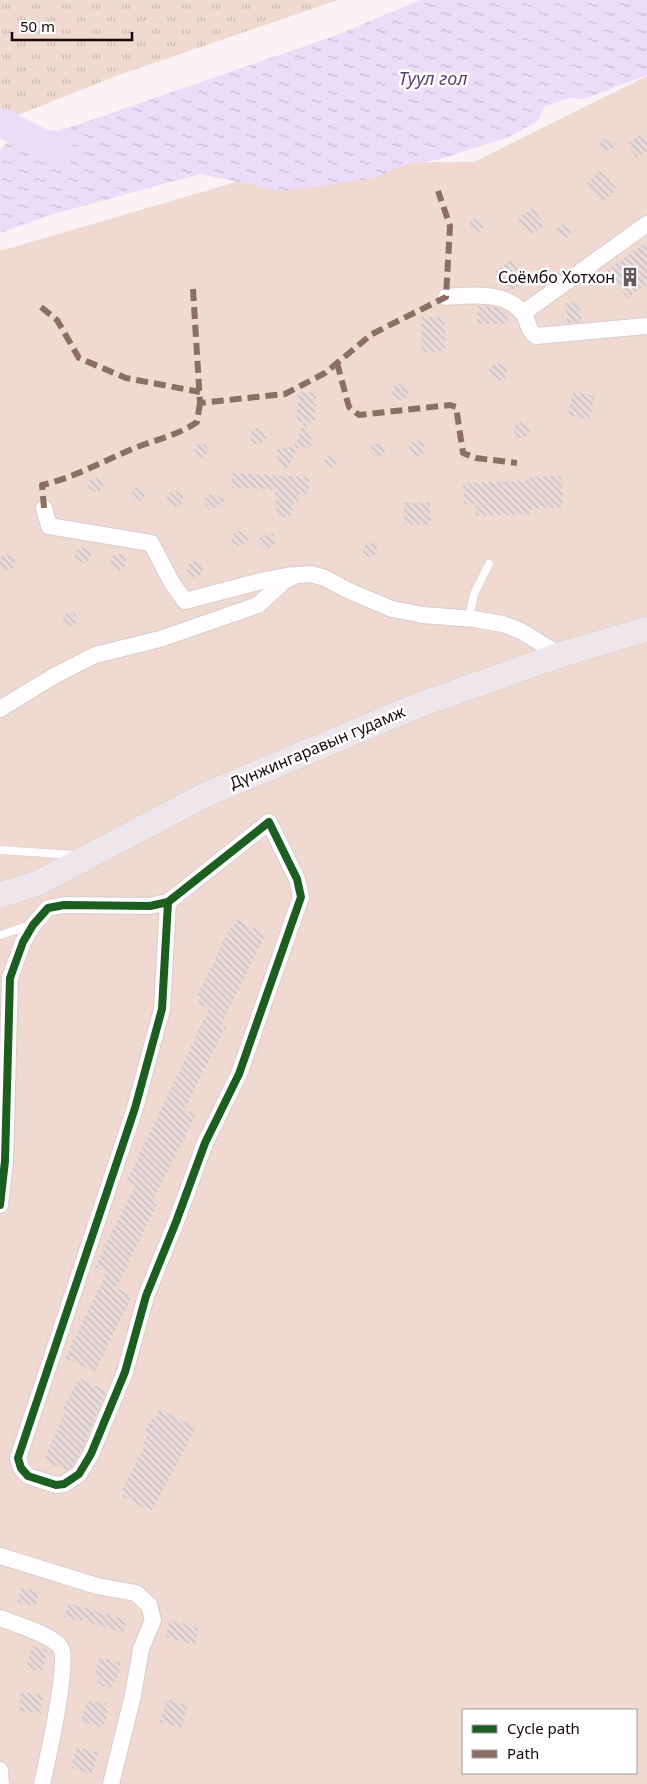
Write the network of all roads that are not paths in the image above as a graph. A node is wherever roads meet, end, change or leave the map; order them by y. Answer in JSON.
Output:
{"nodes":[{"id":1,"x":647,"y":224,"type":"edge"},
{"id":2,"x":446,"y":297,"type":"dead end"},
{"id":3,"x":523,"y":313,"type":"junction"},
{"id":4,"x":647,"y":326,"type":"edge"},
{"id":5,"x":44,"y":508,"type":"dead end"},
{"id":6,"x":489,"y":564,"type":"dead end"},
{"id":7,"x":297,"y":575,"type":"junction"},
{"id":8,"x":469,"y":618,"type":"junction"},
{"id":9,"x":645,"y":631,"type":"edge"},
{"id":10,"x":560,"y":655,"type":"junction"},
{"id":11,"x":0,"y":709,"type":"edge"},
{"id":12,"x":0,"y":850,"type":"edge"},
{"id":13,"x":90,"y":856,"type":"junction"},
{"id":14,"x":38,"y":883,"type":"junction"},
{"id":15,"x":0,"y":895,"type":"edge"},
{"id":16,"x":168,"y":902,"type":"junction"},
{"id":17,"x":48,"y":908,"type":"junction"},
{"id":18,"x":33,"y":925,"type":"junction"},
{"id":19,"x":0,"y":935,"type":"edge"},
{"id":20,"x":0,"y":1205,"type":"edge"},
{"id":21,"x":0,"y":1556,"type":"edge"},
{"id":22,"x":0,"y":1618,"type":"edge"},
{"id":23,"x":0,"y":1770,"type":"edge"},
{"id":24,"x":1,"y":1784,"type":"edge"},
{"id":25,"x":42,"y":1784,"type":"edge"},
{"id":26,"x":111,"y":1784,"type":"edge"}],
"edges":[{"from":1,"to":3,"type":"street"},
{"from":2,"to":3,"type":"street"},
{"from":3,"to":4,"type":"street"},
{"from":5,"to":7,"type":"street"},
{"from":6,"to":8,"type":"lane"},
{"from":7,"to":8,"type":"street"},
{"from":7,"to":11,"type":"street"},
{"from":8,"to":10,"type":"street"},
{"from":9,"to":10,"type":"main road","name":"Дүнжингаравын гудамж"},
{"from":10,"to":13,"type":"main road","name":"Дүнжингаравын гудамж"},
{"from":12,"to":13,"type":"lane"},
{"from":13,"to":14,"type":"main road","name":"Дүнжингаравын гудамж"},
{"from":14,"to":15,"type":"main road","name":"Дүнжингаравын гудамж"},
{"from":14,"to":17,"type":"street"},
{"from":16,"to":16,"type":"street"},
{"from":16,"to":17,"type":"street"},
{"from":17,"to":18,"type":"street"},
{"from":18,"to":19,"type":"lane"},
{"from":18,"to":20,"type":"street"},
{"from":21,"to":26,"type":"street"},
{"from":22,"to":25,"type":"street"},
{"from":23,"to":24,"type":"street"}]}
